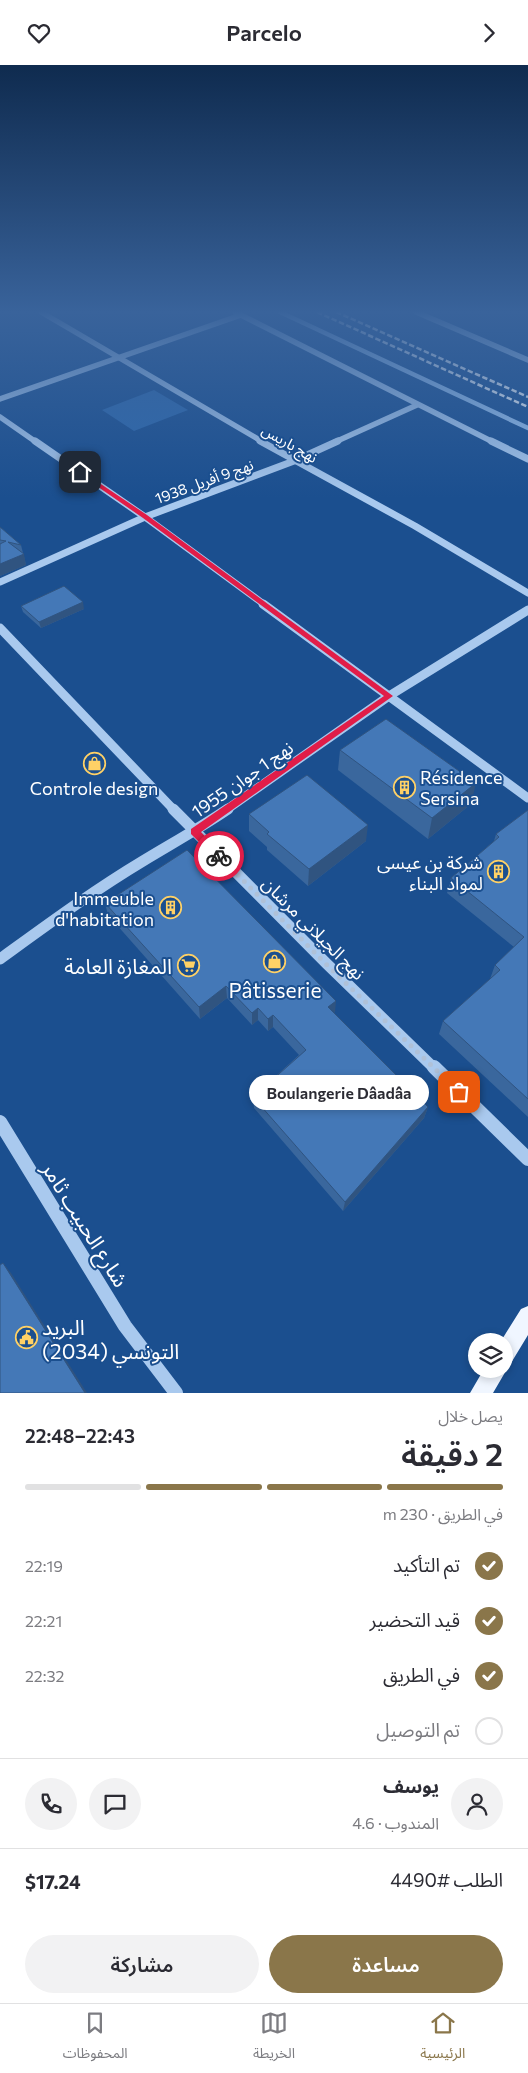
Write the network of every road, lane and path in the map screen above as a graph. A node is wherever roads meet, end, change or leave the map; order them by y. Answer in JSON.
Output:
{"nodes":[{"id":1,"x":74,"y":374,"type":"edge"},
{"id":2,"x":149,"y":374,"type":"edge"},
{"id":3,"x":357,"y":374,"type":"edge"},
{"id":4,"x":0,"y":399,"type":"edge"},
{"id":5,"x":417,"y":405,"type":"junction"},
{"id":6,"x":0,"y":417,"type":"edge"},
{"id":7,"x":528,"y":459,"type":"edge"},
{"id":8,"x":294,"y":461,"type":"junction"},
{"id":9,"x":145,"y":517,"type":"junction"},
{"id":10,"x":0,"y":582,"type":"edge"},
{"id":11,"x":528,"y":593,"type":"edge"},
{"id":12,"x":528,"y":610,"type":"edge"},
{"id":13,"x":0,"y":628,"type":"edge"},
{"id":14,"x":389,"y":696,"type":"junction"},
{"id":15,"x":528,"y":798,"type":"edge"},
{"id":16,"x":195,"y":832,"type":"junction"},
{"id":17,"x":0,"y":959,"type":"edge"},
{"id":18,"x":0,"y":1122,"type":"edge"},
{"id":19,"x":528,"y":1159,"type":"edge"},
{"id":20,"x":528,"y":1316,"type":"edge"},
{"id":21,"x":513,"y":1341,"type":"edge"},
{"id":22,"x":490,"y":1378,"type":"edge"},
{"id":23,"x":176,"y":1393,"type":"edge"},
{"id":24,"x":481,"y":1393,"type":"edge"}],
"edges":[{"from":1,"to":4,"type":"street"},
{"from":2,"to":8,"type":"street","name":"نهج باريس"},
{"from":3,"to":5,"type":"street"},
{"from":5,"to":7,"type":"street"},
{"from":5,"to":8,"type":"street","name":"نهج 9 أفريل 1938"},
{"from":6,"to":9,"type":"street"},
{"from":8,"to":9,"type":"street","name":"نهج 9 أفريل 1938"},
{"from":8,"to":11,"type":"street","name":"نهج باريس"},
{"from":9,"to":10,"type":"street","name":"نهج 9 أفريل 1938"},
{"from":9,"to":14,"type":"street"},
{"from":12,"to":14,"type":"street","name":"نهج 1 جوان 1955"},
{"from":13,"to":16,"type":"street","name":"نهج الجيلاني مرشان"},
{"from":14,"to":15,"type":"street"},
{"from":14,"to":16,"type":"street","name":"نهج 1 جوان 1955"},
{"from":16,"to":17,"type":"street","name":"نهج 1 جوان 1955"},
{"from":16,"to":19,"type":"street","name":"نهج الجيلاني مرشان"},
{"from":18,"to":23,"type":"street","name":"شارع الحبيب ثامر"},
{"from":20,"to":21,"type":"main road"},
{"from":22,"to":24,"type":"main road"}]}
